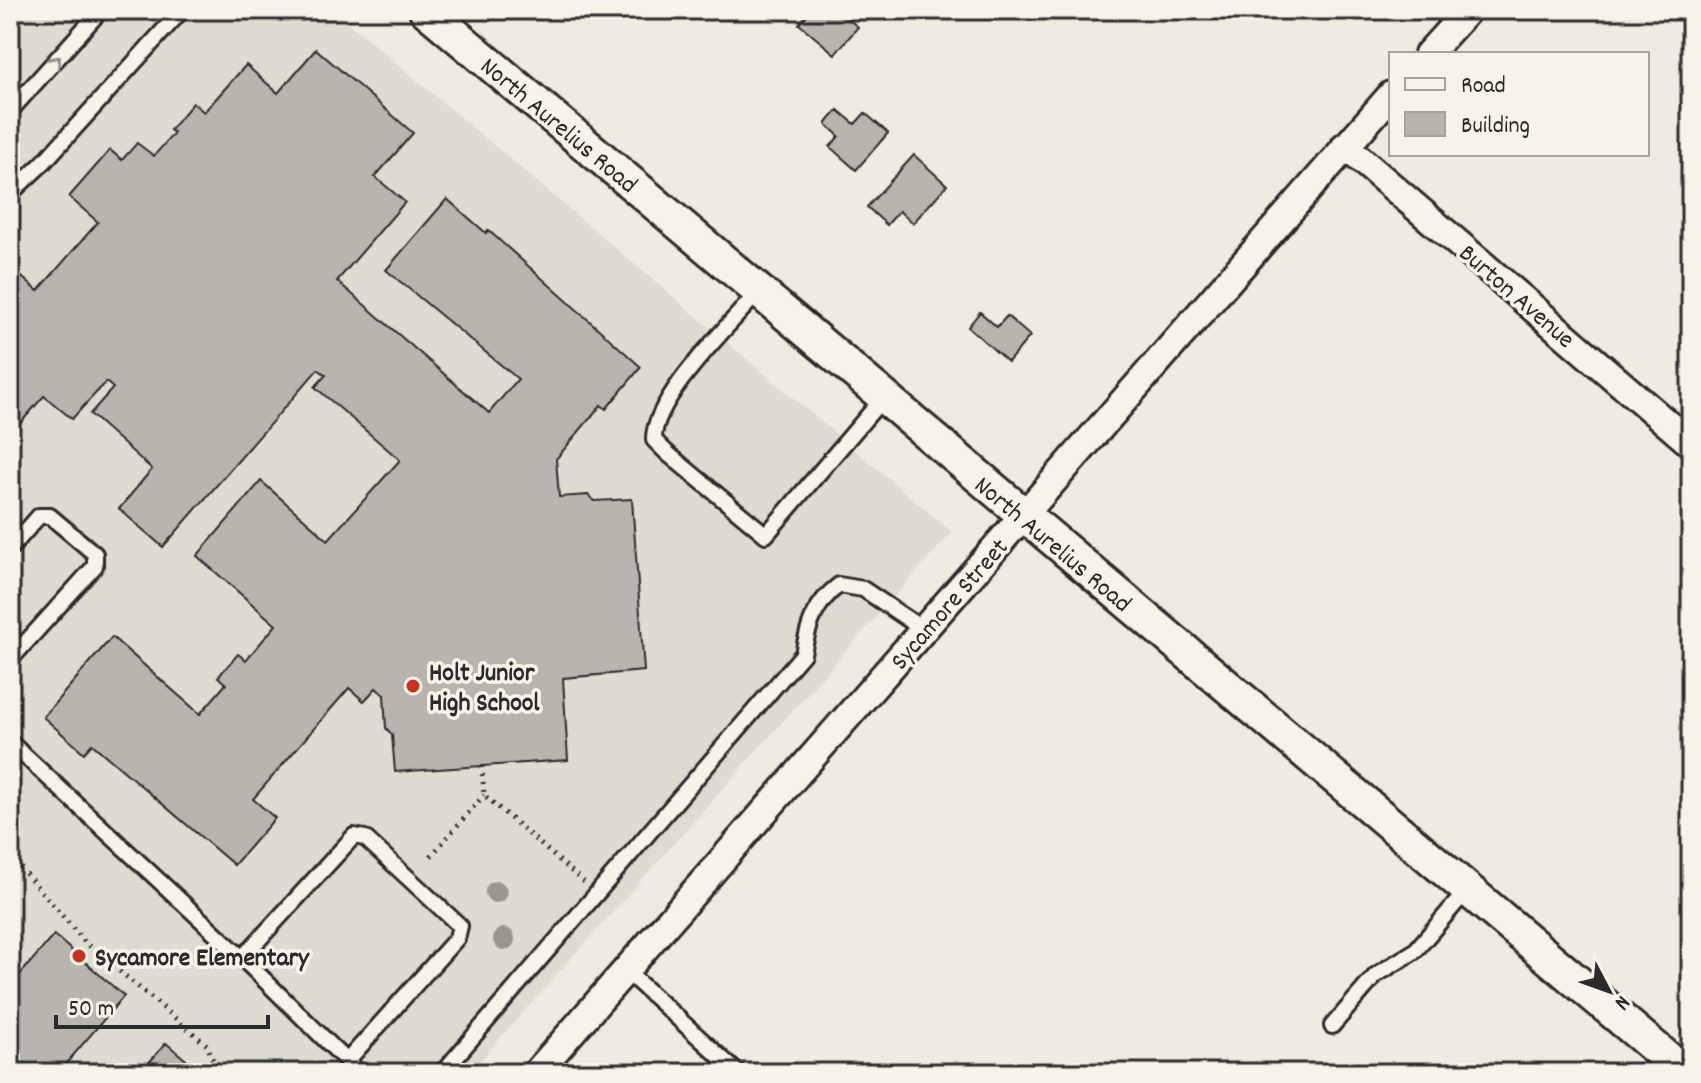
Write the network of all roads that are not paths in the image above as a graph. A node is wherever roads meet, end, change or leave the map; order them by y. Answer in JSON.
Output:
{"nodes":[{"id":1,"x":101,"y":10,"type":"edge"},
{"id":2,"x":182,"y":10,"type":"edge"},
{"id":3,"x":426,"y":10,"type":"edge"},
{"id":4,"x":1468,"y":10,"type":"edge"},
{"id":5,"x":1430,"y":52,"type":"edge"},
{"id":6,"x":1389,"y":97,"type":"edge"},
{"id":7,"x":10,"y":111,"type":"edge"},
{"id":8,"x":1345,"y":146,"type":"junction"},
{"id":9,"x":10,"y":194,"type":"edge"},
{"id":10,"x":758,"y":292,"type":"junction"},
{"id":11,"x":883,"y":398,"type":"junction"},
{"id":12,"x":1691,"y":444,"type":"edge"},
{"id":13,"x":1024,"y":517,"type":"junction"},
{"id":14,"x":10,"y":549,"type":"edge"},
{"id":15,"x":924,"y":630,"type":"junction"},
{"id":16,"x":10,"y":660,"type":"edge"},
{"id":17,"x":10,"y":742,"type":"edge"},
{"id":18,"x":1467,"y":890,"type":"junction"},
{"id":19,"x":242,"y":958,"type":"junction"},
{"id":20,"x":626,"y":971,"type":"junction"},
{"id":21,"x":1332,"y":1026,"type":"dead end"},
{"id":22,"x":347,"y":1061,"type":"junction"},
{"id":23,"x":359,"y":1073,"type":"edge"},
{"id":24,"x":442,"y":1073,"type":"edge"},
{"id":25,"x":536,"y":1073,"type":"edge"},
{"id":26,"x":738,"y":1073,"type":"edge"},
{"id":27,"x":1685,"y":1073,"type":"edge"}],
"edges":[{"from":7,"to":1,"type":"lane","one_way":true},
{"from":2,"to":9,"type":"lane"},
{"from":3,"to":10,"type":"street","name":"North Aurelius Road"},
{"from":4,"to":5,"type":"street"},
{"from":6,"to":8,"type":"street","name":"Sycamore Street"},
{"from":8,"to":12,"type":"street","name":"Burton Avenue"},
{"from":8,"to":13,"type":"street","name":"Sycamore Street"},
{"from":10,"to":11,"type":"street","name":"North Aurelius Road"},
{"from":10,"to":11,"type":"lane"},
{"from":11,"to":13,"type":"street","name":"North Aurelius Road"},
{"from":13,"to":15,"type":"street","name":"Sycamore Street"},
{"from":13,"to":18,"type":"street","name":"North Aurelius Road"},
{"from":14,"to":16,"type":"lane"},
{"from":15,"to":20,"type":"street","name":"Sycamore Street"},
{"from":15,"to":24,"type":"lane"},
{"from":17,"to":19,"type":"lane"},
{"from":18,"to":21,"type":"lane"},
{"from":18,"to":27,"type":"street","name":"North Aurelius Road"},
{"from":19,"to":22,"type":"lane"},
{"from":19,"to":22,"type":"lane"},
{"from":20,"to":25,"type":"street","name":"Sycamore Street"},
{"from":20,"to":26,"type":"lane"},
{"from":22,"to":23,"type":"lane"}]}
